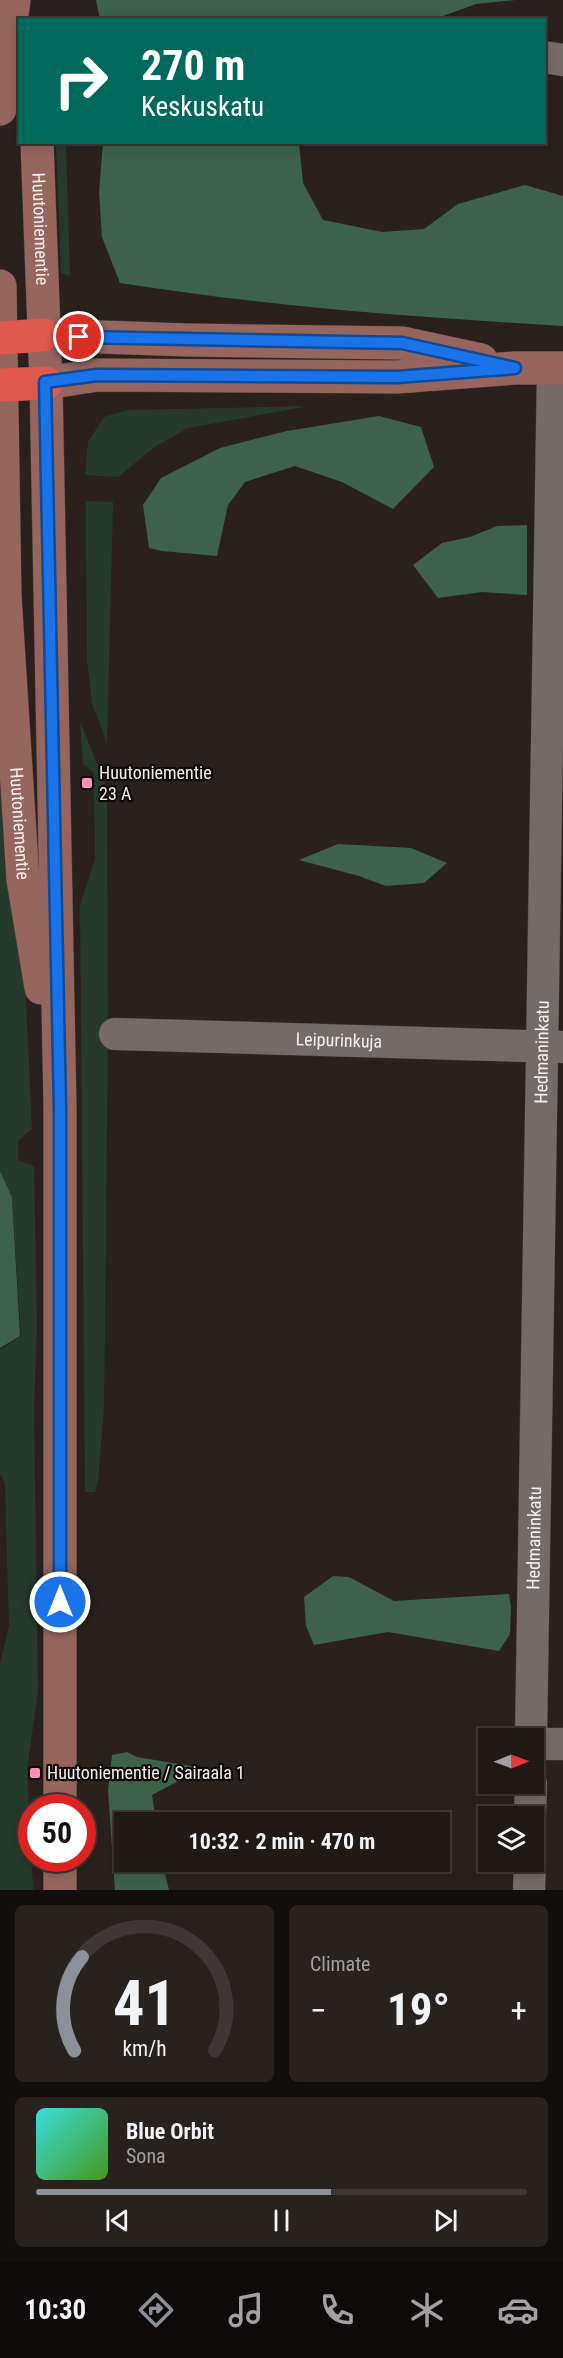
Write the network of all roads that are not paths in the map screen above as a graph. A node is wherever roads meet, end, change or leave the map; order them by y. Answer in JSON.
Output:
{"nodes":[{"id":1,"x":14,"y":0,"type":"edge"},
{"id":2,"x":33,"y":0,"type":"edge"},
{"id":3,"x":33,"y":18,"type":"edge"},
{"id":4,"x":546,"y":57,"type":"edge"},
{"id":5,"x":563,"y":60,"type":"edge"},
{"id":6,"x":0,"y":109,"type":"edge"},
{"id":7,"x":37,"y":144,"type":"edge"},
{"id":8,"x":0,"y":286,"type":"edge"},
{"id":9,"x":43,"y":335,"type":"junction"},
{"id":10,"x":0,"y":338,"type":"edge"},
{"id":11,"x":515,"y":368,"type":"junction"},
{"id":12,"x":558,"y":368,"type":"edge"},
{"id":13,"x":45,"y":382,"type":"junction"},
{"id":14,"x":1,"y":385,"type":"edge"},
{"id":15,"x":555,"y":725,"type":"edge"},
{"id":16,"x":115,"y":1034,"type":"dead end"},
{"id":17,"x":552,"y":1047,"type":"edge"},
{"id":18,"x":60,"y":1108,"type":"junction"},
{"id":19,"x":550,"y":1345,"type":"edge"},
{"id":20,"x":531,"y":1728,"type":"edge"},
{"id":21,"x":544,"y":1744,"type":"edge"},
{"id":22,"x":563,"y":1744,"type":"edge"},
{"id":23,"x":60,"y":1794,"type":"edge"},
{"id":24,"x":60,"y":1872,"type":"edge"},
{"id":25,"x":530,"y":1872,"type":"edge"},
{"id":26,"x":60,"y":1890,"type":"edge"},
{"id":27,"x":529,"y":1890,"type":"edge"}],
"edges":[{"from":1,"to":6,"type":"main road"},
{"from":2,"to":3,"type":"main road"},
{"from":4,"to":5,"type":"street"},
{"from":7,"to":9,"type":"main road","name":"Huutoniementie"},
{"from":8,"to":10,"type":"main road","name":"Huutoniementie"},
{"from":9,"to":10,"type":"highway"},
{"from":9,"to":11,"type":"main road"},
{"from":9,"to":13,"type":"main road","name":"Huutoniementie"},
{"from":10,"to":14,"type":"main road","name":"Huutoniementie"},
{"from":11,"to":12,"type":"main road"},
{"from":11,"to":13,"type":"main road"},
{"from":12,"to":15,"type":"street","name":"Hedmaninkatu"},
{"from":13,"to":14,"type":"highway"},
{"from":13,"to":18,"type":"main road","name":"Huutoniementie"},
{"from":14,"to":18,"type":"main road","name":"Huutoniementie"},
{"from":15,"to":17,"type":"street","name":"Hedmaninkatu"},
{"from":16,"to":17,"type":"street","name":"Leipurinkuja"},
{"from":17,"to":19,"type":"street","name":"Hedmaninkatu"},
{"from":18,"to":23,"type":"main road","name":"Huutoniementie"},
{"from":19,"to":20,"type":"street","name":"Hedmaninkatu"},
{"from":21,"to":22,"type":"street"},
{"from":24,"to":26,"type":"main road"},
{"from":25,"to":27,"type":"street"}]}
